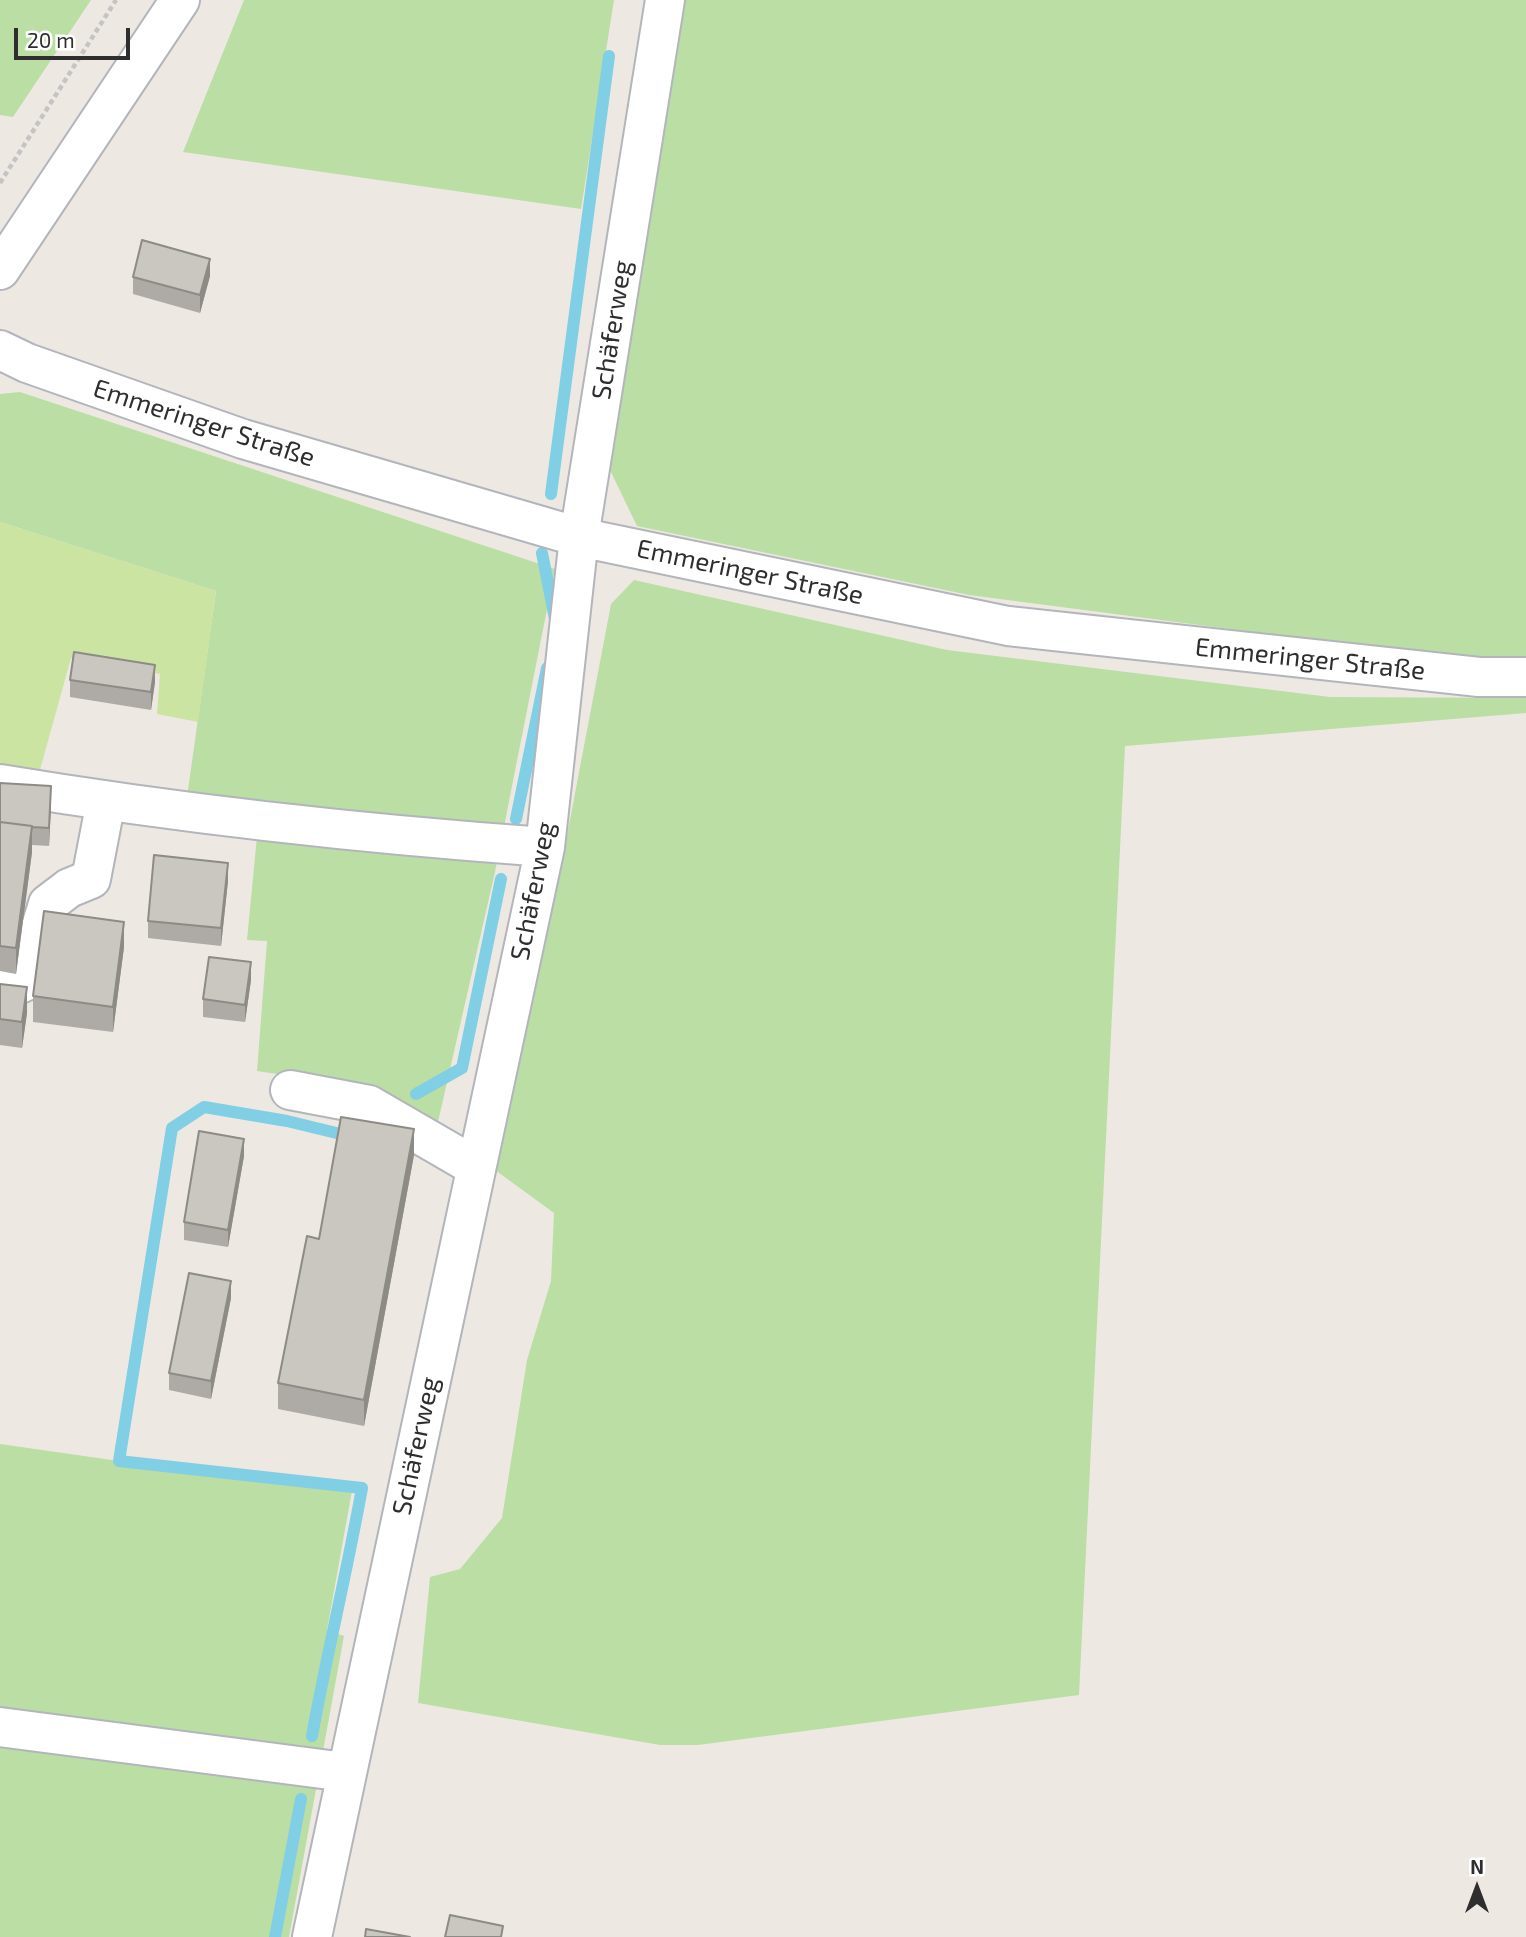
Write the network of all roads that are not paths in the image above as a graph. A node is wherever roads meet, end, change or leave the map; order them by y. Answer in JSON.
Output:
{"nodes":[{"id":1,"x":180,"y":0,"type":"edge"},
{"id":2,"x":665,"y":0,"type":"edge"},
{"id":3,"x":0,"y":270,"type":"edge"},
{"id":4,"x":0,"y":350,"type":"edge"},
{"id":5,"x":579,"y":537,"type":"junction"},
{"id":6,"x":1526,"y":677,"type":"edge"},
{"id":7,"x":0,"y":784,"type":"edge"},
{"id":8,"x":106,"y":802,"type":"junction"},
{"id":9,"x":545,"y":847,"type":"junction"},
{"id":10,"x":0,"y":986,"type":"edge"},
{"id":11,"x":290,"y":1090,"type":"dead end"},
{"id":12,"x":476,"y":1167,"type":"junction"},
{"id":13,"x":0,"y":1727,"type":"edge"},
{"id":14,"x":345,"y":1772,"type":"junction"},
{"id":15,"x":312,"y":1937,"type":"edge"}],
"edges":[{"from":1,"to":3,"type":"street"},
{"from":2,"to":5,"type":"street","name":"Schäferweg"},
{"from":4,"to":5,"type":"street","name":"Emmeringer Straße"},
{"from":5,"to":6,"type":"street","name":"Emmeringer Straße"},
{"from":5,"to":9,"type":"street","name":"Schäferweg"},
{"from":7,"to":8,"type":"street"},
{"from":8,"to":9,"type":"street"},
{"from":8,"to":10,"type":"street"},
{"from":9,"to":12,"type":"street","name":"Schäferweg"},
{"from":11,"to":12,"type":"street"},
{"from":12,"to":14,"type":"street","name":"Schäferweg"},
{"from":13,"to":14,"type":"street"},
{"from":14,"to":15,"type":"street","name":"Schäferweg"}]}
